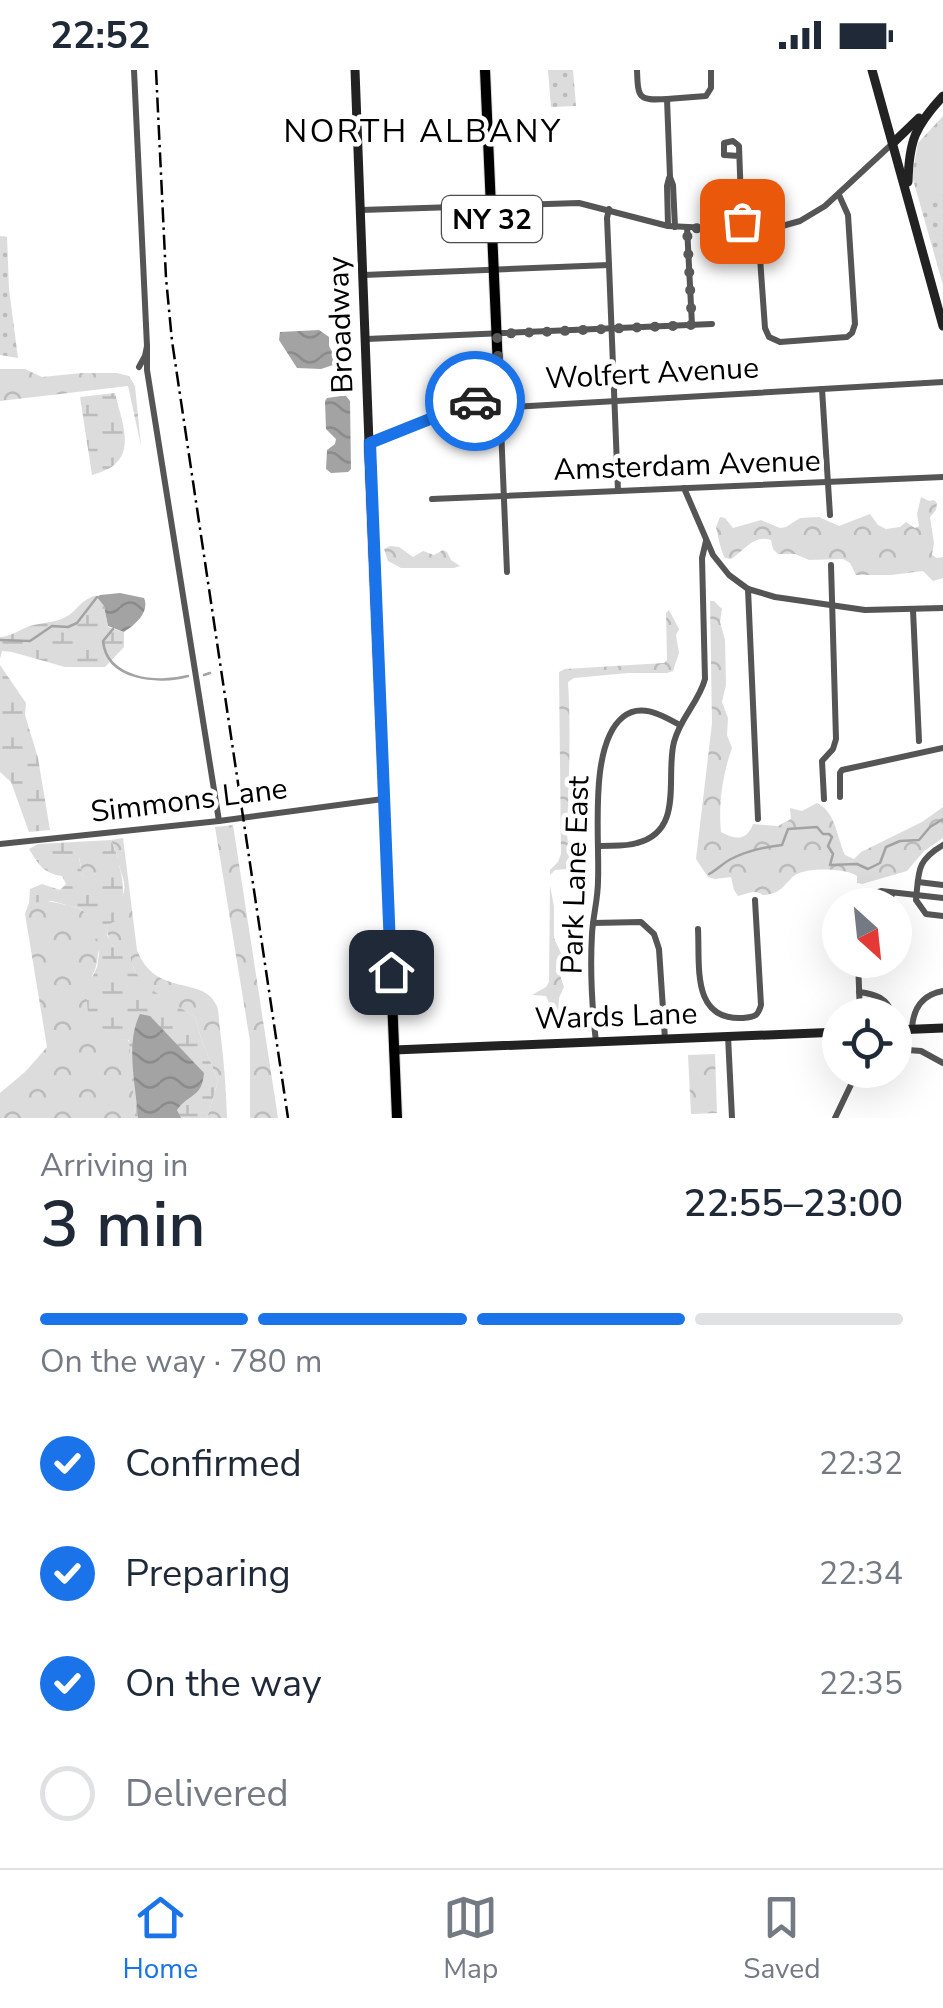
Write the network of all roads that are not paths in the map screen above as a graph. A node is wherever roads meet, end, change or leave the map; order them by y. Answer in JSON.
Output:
{"nodes":[{"id":1,"x":134,"y":70,"type":"edge"},
{"id":2,"x":354,"y":70,"type":"edge"},
{"id":3,"x":485,"y":70,"type":"edge"},
{"id":4,"x":636,"y":70,"type":"edge"},
{"id":5,"x":711,"y":70,"type":"edge"},
{"id":6,"x":872,"y":70,"type":"edge"},
{"id":7,"x":943,"y":96,"type":"edge"},
{"id":8,"x":667,"y":100,"type":"junction"},
{"id":9,"x":892,"y":143,"type":"junction"},
{"id":10,"x":739,"y":156,"type":"dead end"},
{"id":11,"x":839,"y":195,"type":"junction"},
{"id":12,"x":907,"y":195,"type":"junction"},
{"id":13,"x":491,"y":204,"type":"junction"},
{"id":14,"x":609,"y":209,"type":"junction"},
{"id":15,"x":361,"y":210,"type":"junction"},
{"id":16,"x":671,"y":226,"type":"junction"},
{"id":17,"x":687,"y":228,"type":"junction"},
{"id":18,"x":742,"y":230,"type":"junction"},
{"id":19,"x":758,"y":230,"type":"junction"},
{"id":20,"x":608,"y":265,"type":"junction"},
{"id":21,"x":494,"y":269,"type":"junction"},
{"id":22,"x":364,"y":274,"type":"junction"},
{"id":23,"x":712,"y":324,"type":"dead end"},
{"id":24,"x":692,"y":325,"type":"junction"},
{"id":25,"x":943,"y":326,"type":"edge"},
{"id":26,"x":612,"y":329,"type":"junction"},
{"id":27,"x":497,"y":334,"type":"junction"},
{"id":28,"x":366,"y":340,"type":"junction"},
{"id":29,"x":147,"y":346,"type":"junction"},
{"id":30,"x":139,"y":367,"type":"dead end"},
{"id":31,"x":498,"y":368,"type":"junction"},
{"id":32,"x":943,"y":382,"type":"edge"},
{"id":33,"x":822,"y":389,"type":"junction"},
{"id":34,"x":615,"y":400,"type":"junction"},
{"id":35,"x":500,"y":407,"type":"junction"},
{"id":36,"x":450,"y":410,"type":"junction"},
{"id":37,"x":370,"y":443,"type":"junction"},
{"id":38,"x":943,"y":477,"type":"edge"},
{"id":39,"x":826,"y":482,"type":"junction"},
{"id":40,"x":684,"y":488,"type":"junction"},
{"id":41,"x":618,"y":491,"type":"junction"},
{"id":42,"x":504,"y":495,"type":"junction"},
{"id":43,"x":432,"y":498,"type":"dead end"},
{"id":44,"x":830,"y":514,"type":"dead end"},
{"id":45,"x":706,"y":542,"type":"junction"},
{"id":46,"x":830,"y":565,"type":"dead end"},
{"id":47,"x":507,"y":572,"type":"dead end"},
{"id":48,"x":748,"y":589,"type":"junction"},
{"id":49,"x":831,"y":606,"type":"junction"},
{"id":50,"x":943,"y":608,"type":"edge"},
{"id":51,"x":913,"y":610,"type":"junction"},
{"id":52,"x":680,"y":725,"type":"junction"},
{"id":53,"x":919,"y":741,"type":"dead end"},
{"id":54,"x":943,"y":748,"type":"edge"},
{"id":55,"x":383,"y":798,"type":"junction"},
{"id":56,"x":840,"y":798,"type":"dead end"},
{"id":57,"x":824,"y":799,"type":"dead end"},
{"id":58,"x":758,"y":819,"type":"dead end"},
{"id":59,"x":219,"y":821,"type":"junction"},
{"id":60,"x":0,"y":844,"type":"edge"},
{"id":61,"x":943,"y":845,"type":"edge"},
{"id":62,"x":598,"y":846,"type":"junction"},
{"id":63,"x":918,"y":882,"type":"junction"},
{"id":64,"x":943,"y":884,"type":"edge"},
{"id":65,"x":912,"y":895,"type":"edge"},
{"id":66,"x":916,"y":896,"type":"junction"},
{"id":67,"x":943,"y":898,"type":"edge"},
{"id":68,"x":755,"y":900,"type":"dead end"},
{"id":69,"x":943,"y":916,"type":"edge"},
{"id":70,"x":593,"y":923,"type":"junction"},
{"id":71,"x":698,"y":929,"type":"dead end"},
{"id":72,"x":859,"y":978,"type":"edge"},
{"id":73,"x":943,"y":990,"type":"edge"},
{"id":74,"x":859,"y":992,"type":"junction"},
{"id":75,"x":859,"y":998,"type":"edge"},
{"id":76,"x":882,"y":998,"type":"edge"},
{"id":77,"x":728,"y":1018,"type":"junction"},
{"id":78,"x":943,"y":1028,"type":"edge"},
{"id":79,"x":912,"y":1029,"type":"joint"},
{"id":80,"x":822,"y":1033,"type":"edge"},
{"id":81,"x":728,"y":1036,"type":"junction"},
{"id":82,"x":665,"y":1039,"type":"junction"},
{"id":83,"x":596,"y":1042,"type":"junction"},
{"id":84,"x":394,"y":1050,"type":"junction"},
{"id":85,"x":912,"y":1050,"type":"edge"},
{"id":86,"x":943,"y":1063,"type":"edge"},
{"id":87,"x":849,"y":1088,"type":"edge"},
{"id":88,"x":397,"y":1118,"type":"edge"},
{"id":89,"x":732,"y":1118,"type":"edge"},
{"id":90,"x":835,"y":1118,"type":"edge"}],
"edges":[{"from":1,"to":29,"type":"street"},
{"from":2,"to":15,"type":"street","name":"Broadway"},
{"from":3,"to":13,"type":"main road","number":"NY 32"},
{"from":4,"to":8,"type":"street"},
{"from":5,"to":8,"type":"street"},
{"from":6,"to":9,"type":"street"},
{"from":7,"to":9,"type":"street"},
{"from":7,"to":12,"type":"street"},
{"from":8,"to":16,"type":"street"},
{"from":9,"to":11,"type":"street"},
{"from":9,"to":12,"type":"street"},
{"from":10,"to":18,"type":"street"},
{"from":11,"to":19,"type":"street"},
{"from":11,"to":19,"type":"street"},
{"from":12,"to":25,"type":"street"},
{"from":13,"to":14,"type":"street"},
{"from":13,"to":15,"type":"street"},
{"from":13,"to":21,"type":"main road","number":"NY 32"},
{"from":14,"to":16,"type":"street"},
{"from":14,"to":20,"type":"street"},
{"from":15,"to":22,"type":"street","name":"Broadway"},
{"from":16,"to":17,"type":"street"},
{"from":17,"to":18,"type":"street"},
{"from":17,"to":24,"type":"street"},
{"from":18,"to":19,"type":"street"},
{"from":20,"to":21,"type":"street"},
{"from":20,"to":26,"type":"street"},
{"from":21,"to":22,"type":"street"},
{"from":21,"to":27,"type":"main road","number":"NY 32"},
{"from":22,"to":28,"type":"street","name":"Broadway"},
{"from":23,"to":24,"type":"street"},
{"from":24,"to":26,"type":"street"},
{"from":26,"to":27,"type":"street"},
{"from":26,"to":34,"type":"street"},
{"from":27,"to":28,"type":"street"},
{"from":27,"to":31,"type":"main road","number":"NY 32"},
{"from":28,"to":37,"type":"street","name":"Broadway"},
{"from":29,"to":30,"type":"street"},
{"from":29,"to":59,"type":"street"},
{"from":31,"to":35,"type":"street"},
{"from":31,"to":36,"type":"main road"},
{"from":32,"to":33,"type":"street","name":"Wolfert Avenue"},
{"from":33,"to":34,"type":"street","name":"Wolfert Avenue"},
{"from":33,"to":39,"type":"street"},
{"from":34,"to":35,"type":"street","name":"Wolfert Avenue"},
{"from":34,"to":41,"type":"street"},
{"from":35,"to":36,"type":"street","name":"Wolfert Avenue"},
{"from":35,"to":42,"type":"street"},
{"from":36,"to":37,"type":"main road","name":"Wolfert Avenue"},
{"from":37,"to":55,"type":"main road","name":"Broadway"},
{"from":38,"to":39,"type":"street","name":"Amsterdam Avenue"},
{"from":39,"to":40,"type":"street","name":"Amsterdam Avenue"},
{"from":39,"to":44,"type":"street"},
{"from":40,"to":41,"type":"street","name":"Amsterdam Avenue"},
{"from":40,"to":45,"type":"street"},
{"from":41,"to":42,"type":"street","name":"Amsterdam Avenue"},
{"from":42,"to":43,"type":"street","name":"Amsterdam Avenue"},
{"from":42,"to":47,"type":"street"},
{"from":45,"to":48,"type":"street"},
{"from":45,"to":52,"type":"street"},
{"from":46,"to":49,"type":"street"},
{"from":48,"to":49,"type":"street"},
{"from":48,"to":58,"type":"street"},
{"from":49,"to":51,"type":"street"},
{"from":49,"to":57,"type":"street"},
{"from":50,"to":51,"type":"street"},
{"from":51,"to":53,"type":"street"},
{"from":52,"to":62,"type":"street"},
{"from":52,"to":62,"type":"street","name":"Park Lane East"},
{"from":54,"to":56,"type":"street"},
{"from":55,"to":59,"type":"street","name":"Simmons Lane"},
{"from":55,"to":84,"type":"main road","name":"Broadway"},
{"from":59,"to":60,"type":"street","name":"Simmons Lane"},
{"from":61,"to":63,"type":"street"},
{"from":62,"to":70,"type":"street","name":"Park Lane East"},
{"from":63,"to":64,"type":"street"},
{"from":63,"to":66,"type":"street"},
{"from":65,"to":66,"type":"street"},
{"from":66,"to":67,"type":"street"},
{"from":66,"to":69,"type":"street"},
{"from":68,"to":77,"type":"street"},
{"from":70,"to":82,"type":"street"},
{"from":70,"to":83,"type":"street","name":"Park Lane East"},
{"from":71,"to":77,"type":"street"},
{"from":72,"to":74,"type":"street"},
{"from":73,"to":79,"type":"street"},
{"from":74,"to":75,"type":"street"},
{"from":74,"to":76,"type":"street"},
{"from":77,"to":81,"type":"street"},
{"from":78,"to":79,"type":"street"},
{"from":80,"to":81,"type":"street","name":"Wards Lane"},
{"from":81,"to":82,"type":"street","name":"Wards Lane"},
{"from":81,"to":89,"type":"street"},
{"from":82,"to":83,"type":"street","name":"Wards Lane"},
{"from":83,"to":84,"type":"street","name":"Wards Lane"},
{"from":84,"to":88,"type":"main road","name":"Broadway"},
{"from":85,"to":86,"type":"street"},
{"from":87,"to":90,"type":"street"}]}
